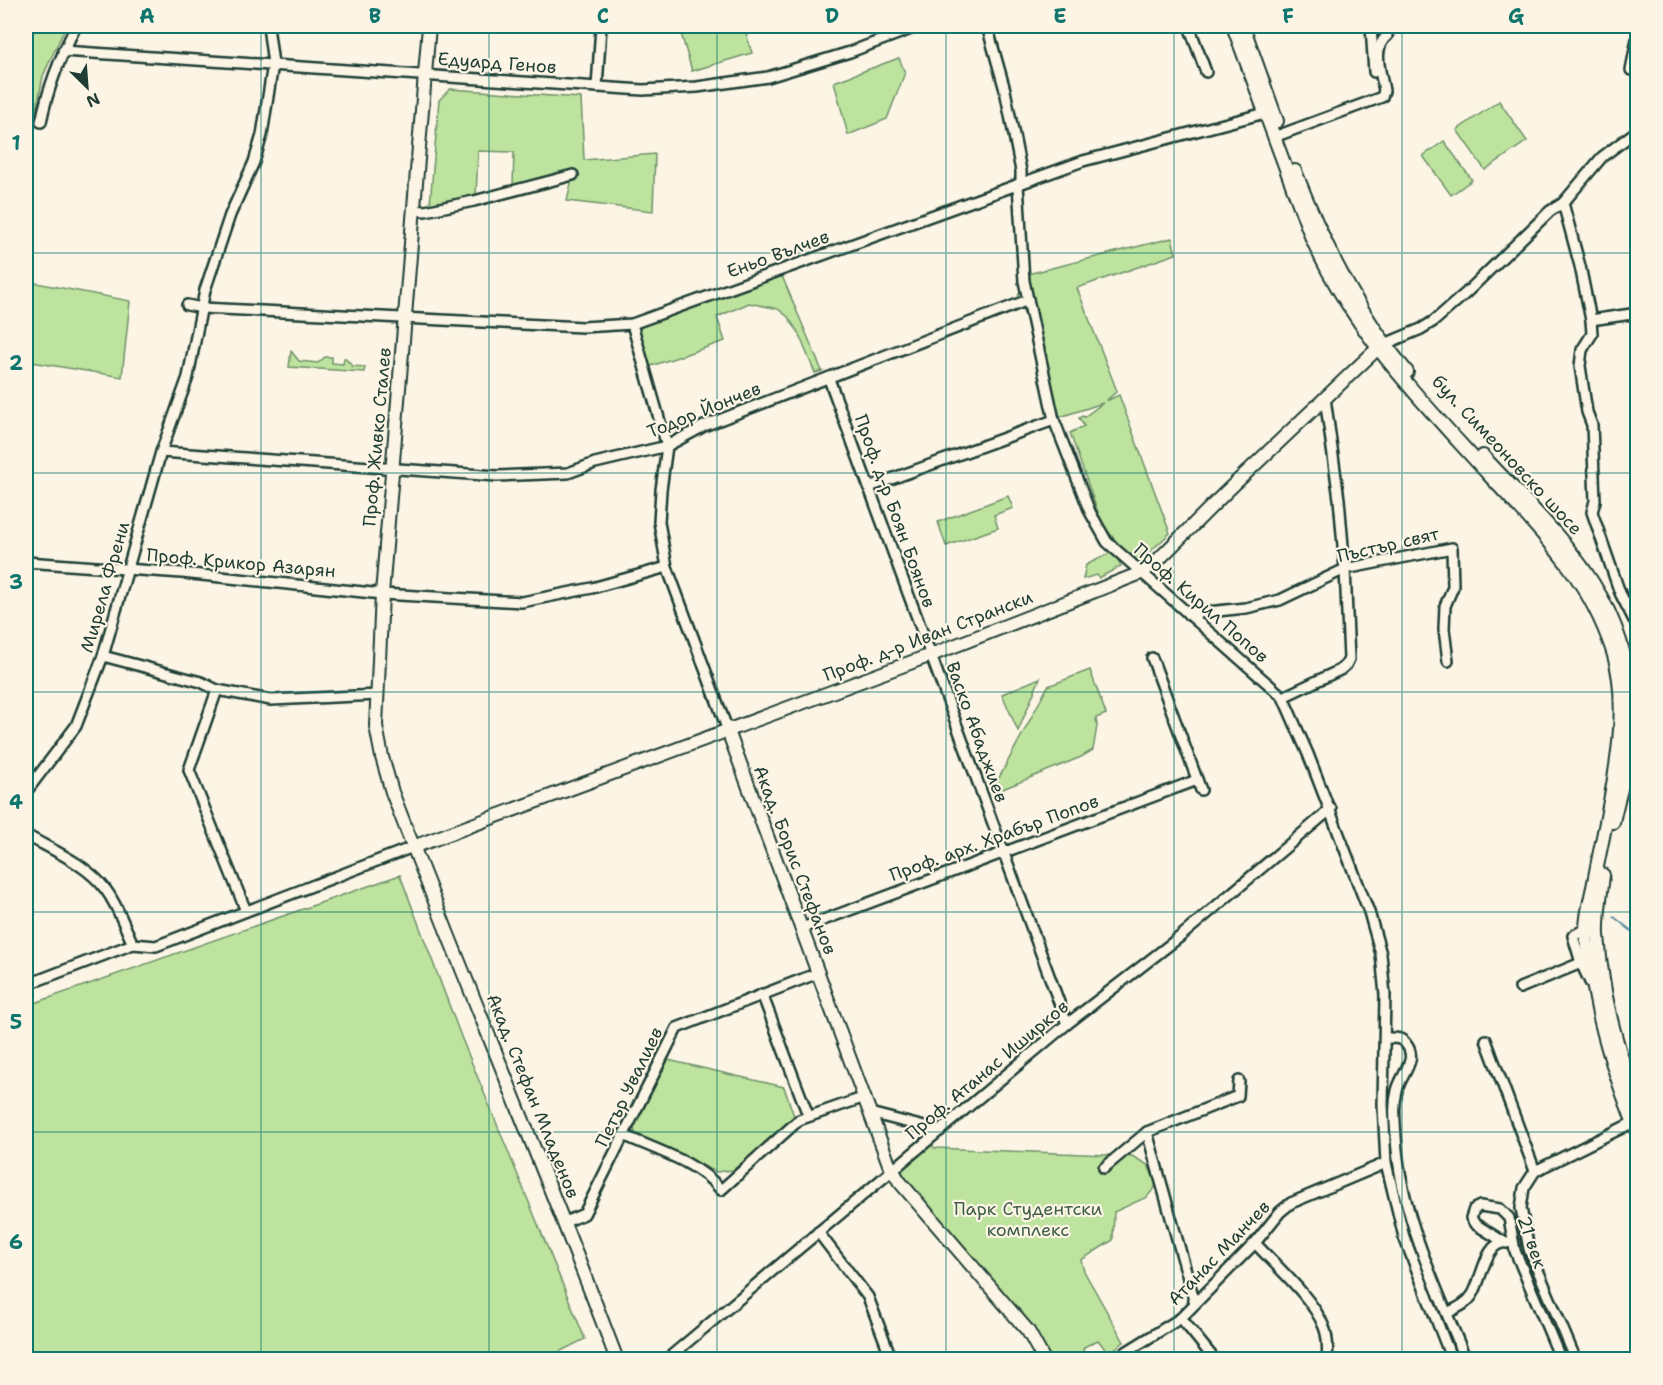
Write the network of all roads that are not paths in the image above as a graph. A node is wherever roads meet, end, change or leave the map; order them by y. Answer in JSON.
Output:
{"nodes":[{"id":1,"x":76,"y":26,"type":"edge"},
{"id":2,"x":268,"y":26,"type":"edge"},
{"id":3,"x":429,"y":26,"type":"edge"},
{"id":4,"x":601,"y":26,"type":"edge"},
{"id":5,"x":919,"y":26,"type":"edge"},
{"id":6,"x":987,"y":26,"type":"edge"},
{"id":7,"x":1189,"y":26,"type":"edge"},
{"id":8,"x":1233,"y":26,"type":"edge"},
{"id":9,"x":1243,"y":26,"type":"edge"},
{"id":10,"x":1371,"y":26,"type":"edge"},
{"id":11,"x":1638,"y":34,"type":"edge"},
{"id":12,"x":1387,"y":36,"type":"dead end"},
{"id":13,"x":63,"y":51,"type":"junction"},
{"id":14,"x":273,"y":64,"type":"junction"},
{"id":15,"x":1631,"y":70,"type":"dead end"},
{"id":16,"x":1206,"y":72,"type":"dead end"},
{"id":17,"x":1374,"y":72,"type":"dead end"},
{"id":18,"x":426,"y":74,"type":"junction"},
{"id":19,"x":597,"y":87,"type":"junction"},
{"id":20,"x":1265,"y":113,"type":"junction"},
{"id":21,"x":41,"y":122,"type":"dead end"},
{"id":22,"x":1638,"y":129,"type":"edge"},
{"id":23,"x":1278,"y":136,"type":"junction"},
{"id":24,"x":573,"y":175,"type":"dead end"},
{"id":25,"x":1020,"y":184,"type":"junction"},
{"id":26,"x":1556,"y":207,"type":"junction"},
{"id":27,"x":414,"y":210,"type":"junction"},
{"id":28,"x":1028,"y":300,"type":"junction"},
{"id":29,"x":187,"y":305,"type":"dead end"},
{"id":30,"x":202,"y":308,"type":"junction"},
{"id":31,"x":1638,"y":313,"type":"edge"},
{"id":32,"x":405,"y":319,"type":"junction"},
{"id":33,"x":1591,"y":320,"type":"junction"},
{"id":34,"x":632,"y":324,"type":"junction"},
{"id":35,"x":1381,"y":347,"type":"junction"},
{"id":36,"x":829,"y":379,"type":"junction"},
{"id":37,"x":1325,"y":398,"type":"junction"},
{"id":38,"x":1054,"y":420,"type":"junction"},
{"id":39,"x":667,"y":446,"type":"junction"},
{"id":40,"x":161,"y":452,"type":"junction"},
{"id":41,"x":393,"y":468,"type":"junction"},
{"id":42,"x":869,"y":488,"type":"junction"},
{"id":43,"x":26,"y":562,"type":"edge"},
{"id":44,"x":667,"y":567,"type":"junction"},
{"id":45,"x":128,"y":569,"type":"junction"},
{"id":46,"x":1345,"y":569,"type":"junction"},
{"id":47,"x":1141,"y":573,"type":"junction"},
{"id":48,"x":382,"y":594,"type":"junction"},
{"id":49,"x":1188,"y":614,"type":"junction"},
{"id":50,"x":1638,"y":628,"type":"edge"},
{"id":51,"x":931,"y":655,"type":"junction"},
{"id":52,"x":103,"y":656,"type":"junction"},
{"id":53,"x":1152,"y":658,"type":"dead end"},
{"id":54,"x":1448,"y":661,"type":"dead end"},
{"id":55,"x":217,"y":690,"type":"junction"},
{"id":56,"x":378,"y":695,"type":"junction"},
{"id":57,"x":1283,"y":697,"type":"junction"},
{"id":58,"x":1630,"y":725,"type":"edge"},
{"id":59,"x":728,"y":731,"type":"junction"},
{"id":60,"x":1197,"y":780,"type":"junction"},
{"id":61,"x":1201,"y":790,"type":"dead end"},
{"id":62,"x":26,"y":792,"type":"edge"},
{"id":63,"x":1331,"y":809,"type":"junction"},
{"id":64,"x":26,"y":835,"type":"edge"},
{"id":65,"x":413,"y":847,"type":"junction"},
{"id":66,"x":1003,"y":853,"type":"junction"},
{"id":67,"x":246,"y":911,"type":"junction"},
{"id":68,"x":802,"y":928,"type":"junction"},
{"id":69,"x":1592,"y":933,"type":"junction"},
{"id":70,"x":133,"y":944,"type":"junction"},
{"id":71,"x":1581,"y":963,"type":"junction"},
{"id":72,"x":818,"y":973,"type":"junction"},
{"id":73,"x":26,"y":985,"type":"edge"},
{"id":74,"x":1520,"y":988,"type":"dead end"},
{"id":75,"x":1594,"y":990,"type":"junction"},
{"id":76,"x":762,"y":994,"type":"junction"},
{"id":77,"x":1067,"y":1024,"type":"junction"},
{"id":78,"x":1386,"y":1038,"type":"junction"},
{"id":79,"x":1486,"y":1041,"type":"dead end"},
{"id":80,"x":1239,"y":1081,"type":"dead end"},
{"id":81,"x":865,"y":1097,"type":"junction"},
{"id":82,"x":1638,"y":1106,"type":"edge"},
{"id":83,"x":870,"y":1113,"type":"junction"},
{"id":84,"x":808,"y":1115,"type":"junction"},
{"id":85,"x":1636,"y":1125,"type":"edge"},
{"id":86,"x":940,"y":1131,"type":"junction"},
{"id":87,"x":1147,"y":1132,"type":"junction"},
{"id":88,"x":623,"y":1135,"type":"junction"},
{"id":89,"x":1386,"y":1163,"type":"junction"},
{"id":90,"x":1104,"y":1168,"type":"dead end"},
{"id":91,"x":892,"y":1170,"type":"junction"},
{"id":92,"x":1535,"y":1172,"type":"junction"},
{"id":93,"x":565,"y":1222,"type":"junction"},
{"id":94,"x":818,"y":1232,"type":"junction"},
{"id":95,"x":1504,"y":1242,"type":"junction"},
{"id":96,"x":1255,"y":1243,"type":"junction"},
{"id":97,"x":1515,"y":1251,"type":"junction"},
{"id":98,"x":1195,"y":1303,"type":"junction"},
{"id":99,"x":1447,"y":1313,"type":"junction"},
{"id":100,"x":1181,"y":1318,"type":"junction"},
{"id":101,"x":617,"y":1359,"type":"edge"},
{"id":102,"x":666,"y":1359,"type":"edge"},
{"id":103,"x":892,"y":1359,"type":"edge"},
{"id":104,"x":1044,"y":1359,"type":"edge"},
{"id":105,"x":1113,"y":1359,"type":"edge"},
{"id":106,"x":1215,"y":1359,"type":"edge"},
{"id":107,"x":1327,"y":1359,"type":"edge"},
{"id":108,"x":1452,"y":1359,"type":"edge"},
{"id":109,"x":1466,"y":1359,"type":"edge"},
{"id":110,"x":1561,"y":1359,"type":"edge"},
{"id":111,"x":1576,"y":1359,"type":"edge"}],
"edges":[{"from":1,"to":13,"type":"street"},
{"from":2,"to":14,"type":"street"},
{"from":3,"to":18,"type":"street","name":"Проф. Живко Сталев"},
{"from":4,"to":19,"type":"street"},
{"from":5,"to":19,"type":"street","name":"Едуард Генов"},
{"from":6,"to":25,"type":"street","name":"Проф. Кирил Попов"},
{"from":7,"to":16,"type":"street"},
{"from":8,"to":20,"type":"street","name":"бул. Симеоновско шосе"},
{"from":9,"to":23,"type":"street","name":"бул. Симеоновско шосе"},
{"from":10,"to":17,"type":"street"},
{"from":11,"to":15,"type":"street"},
{"from":12,"to":23,"type":"street"},
{"from":13,"to":14,"type":"street","name":"Едуард Генов"},
{"from":13,"to":21,"type":"street"},
{"from":14,"to":18,"type":"street","name":"Едуард Генов"},
{"from":14,"to":30,"type":"street","name":"Мирела Френи"},
{"from":18,"to":19,"type":"street","name":"Едуард Генов"},
{"from":18,"to":27,"type":"street","name":"Проф. Живко Сталев"},
{"from":20,"to":23,"type":"street","name":"бул. Симеоновско шосе"},
{"from":20,"to":25,"type":"street","name":"Еньо Вълчев"},
{"from":22,"to":26,"type":"street"},
{"from":23,"to":35,"type":"street","name":"бул. Симеоновско шосе"},
{"from":24,"to":27,"type":"street"},
{"from":25,"to":28,"type":"street","name":"Проф. Кирил Попов"},
{"from":25,"to":34,"type":"street","name":"Еньо Вълчев"},
{"from":26,"to":33,"type":"street"},
{"from":26,"to":35,"type":"street"},
{"from":27,"to":32,"type":"street","name":"Проф. Живко Сталев"},
{"from":28,"to":36,"type":"street","name":"Тодор Йончев"},
{"from":28,"to":38,"type":"street","name":"Проф. Кирил Попов"},
{"from":29,"to":30,"type":"street","name":"Еньо Вълчев"},
{"from":30,"to":32,"type":"street","name":"Еньо Вълчев"},
{"from":30,"to":40,"type":"street","name":"Мирела Френи"},
{"from":31,"to":33,"type":"street"},
{"from":32,"to":34,"type":"street","name":"Еньо Вълчев"},
{"from":32,"to":41,"type":"street","name":"Проф. Живко Сталев"},
{"from":33,"to":50,"type":"street"},
{"from":34,"to":39,"type":"street","name":"Акад. Борис Стефанов"},
{"from":35,"to":37,"type":"street","name":"Проф. д-р Иван Странски"},
{"from":35,"to":58,"type":"street","name":"бул. Симеоновско шосе"},
{"from":36,"to":39,"type":"street","name":"Тодор Йончев"},
{"from":36,"to":42,"type":"street","name":"Проф. д-р Боян Боянов"},
{"from":37,"to":46,"type":"street"},
{"from":37,"to":47,"type":"street","name":"Проф. д-р Иван Странски"},
{"from":38,"to":42,"type":"street"},
{"from":38,"to":47,"type":"street","name":"Проф. Кирил Попов"},
{"from":39,"to":41,"type":"street","name":"Тодор Йончев"},
{"from":39,"to":44,"type":"street","name":"Акад. Борис Стефанов"},
{"from":40,"to":41,"type":"street","name":"Тодор Йончев"},
{"from":40,"to":45,"type":"street","name":"Мирела Френи"},
{"from":41,"to":48,"type":"street","name":"Проф. Живко Сталев"},
{"from":42,"to":51,"type":"street","name":"Проф. д-р Боян Боянов"},
{"from":43,"to":45,"type":"street","name":"Проф. Крикор Азарян"},
{"from":44,"to":48,"type":"street","name":"Проф. Крикор Азарян"},
{"from":44,"to":59,"type":"street","name":"Акад. Борис Стефанов"},
{"from":45,"to":48,"type":"street","name":"Проф. Крикор Азарян"},
{"from":45,"to":52,"type":"street","name":"Мирела Френи"},
{"from":46,"to":49,"type":"street","name":"Пъстър свят"},
{"from":46,"to":54,"type":"street","name":"Пъстър свят"},
{"from":46,"to":57,"type":"street"},
{"from":47,"to":49,"type":"street","name":"Проф. Кирил Попов"},
{"from":47,"to":51,"type":"street","name":"Проф. д-р Иван Странски"},
{"from":48,"to":56,"type":"street","name":"Проф. Живко Сталев"},
{"from":49,"to":57,"type":"street","name":"Проф. Кирил Попов"},
{"from":51,"to":59,"type":"street","name":"Проф. д-р Иван Странски"},
{"from":51,"to":66,"type":"street","name":"Васко Абаджиев"},
{"from":52,"to":55,"type":"street"},
{"from":52,"to":62,"type":"street","name":"Мирела Френи"},
{"from":53,"to":60,"type":"street"},
{"from":55,"to":56,"type":"street"},
{"from":55,"to":67,"type":"street"},
{"from":56,"to":65,"type":"street","name":"Проф. Живко Сталев"},
{"from":57,"to":63,"type":"street","name":"Проф. Кирил Попов"},
{"from":58,"to":69,"type":"street","name":"бул. Симеоновско шосе"},
{"from":59,"to":65,"type":"street","name":"Проф. д-р Иван Странски"},
{"from":59,"to":68,"type":"street","name":"Акад. Борис Стефанов"},
{"from":60,"to":61,"type":"street"},
{"from":60,"to":66,"type":"street","name":"Проф. арх. Храбър Попов"},
{"from":63,"to":77,"type":"street","name":"Проф. Атанас Иширков"},
{"from":63,"to":78,"type":"street","name":"Проф. Кирил Попов"},
{"from":64,"to":70,"type":"street"},
{"from":65,"to":67,"type":"street"},
{"from":65,"to":93,"type":"street","name":"Акад. Стефан Младенов"},
{"from":66,"to":68,"type":"street","name":"Проф. арх. Храбър Попов"},
{"from":66,"to":77,"type":"street","name":"Васко Абаджиев"},
{"from":67,"to":70,"type":"street"},
{"from":68,"to":72,"type":"street","name":"Акад. Борис Стефанов"},
{"from":69,"to":71,"type":"street","name":"бул. Симеоновско шосе"},
{"from":69,"to":75,"type":"street","name":"бул. Симеоновско шосе"},
{"from":69,"to":82,"type":"street","name":"бул. Симеоновско шосе"},
{"from":70,"to":73,"type":"street"},
{"from":71,"to":74,"type":"street"},
{"from":71,"to":75,"type":"street","name":"бул. Симеоновско шосе"},
{"from":72,"to":76,"type":"street","name":"Петър Увалиев"},
{"from":72,"to":81,"type":"street","name":"Акад. Борис Стефанов"},
{"from":75,"to":85,"type":"street","name":"бул. Симеоновско шосе"},
{"from":76,"to":84,"type":"street"},
{"from":76,"to":88,"type":"street","name":"Петър Увалиев"},
{"from":77,"to":86,"type":"street","name":"Проф. Атанас Иширков"},
{"from":78,"to":89,"type":"street","name":"Проф. Кирил Попов"},
{"from":78,"to":99,"type":"street"},
{"from":79,"to":92,"type":"street"},
{"from":80,"to":87,"type":"street"},
{"from":81,"to":83,"type":"street","name":"Акад. Борис Стефанов"},
{"from":81,"to":84,"type":"street"},
{"from":83,"to":86,"type":"street"},
{"from":83,"to":91,"type":"street","name":"Акад. Борис Стефанов"},
{"from":84,"to":88,"type":"street"},
{"from":85,"to":92,"type":"street"},
{"from":86,"to":91,"type":"street","name":"Проф. Атанас Иширков"},
{"from":87,"to":90,"type":"street"},
{"from":87,"to":98,"type":"street"},
{"from":88,"to":93,"type":"street","name":"Петър Увалиев"},
{"from":89,"to":96,"type":"street","name":"Атанас Манчев"},
{"from":89,"to":108,"type":"street","name":"Проф. Кирил Попов"},
{"from":91,"to":94,"type":"street","name":"Проф. Атанас Иширков"},
{"from":91,"to":104,"type":"street","name":"Акад. Борис Стефанов"},
{"from":92,"to":111,"type":"street"},
{"from":93,"to":101,"type":"street","name":"Акад. Стефан Младенов"},
{"from":94,"to":102,"type":"street","name":"Проф. Атанас Иширков"},
{"from":94,"to":103,"type":"street"},
{"from":95,"to":97,"type":"street"},
{"from":95,"to":97,"type":"street","name":"21 век"},
{"from":95,"to":99,"type":"street"},
{"from":96,"to":98,"type":"street","name":"Атанас Манчев"},
{"from":96,"to":107,"type":"street"},
{"from":97,"to":110,"type":"street","name":"21 век"},
{"from":98,"to":100,"type":"street","name":"Атанас Манчев"},
{"from":99,"to":109,"type":"street"},
{"from":100,"to":105,"type":"street","name":"Атанас Манчев"},
{"from":100,"to":106,"type":"street"}]}
